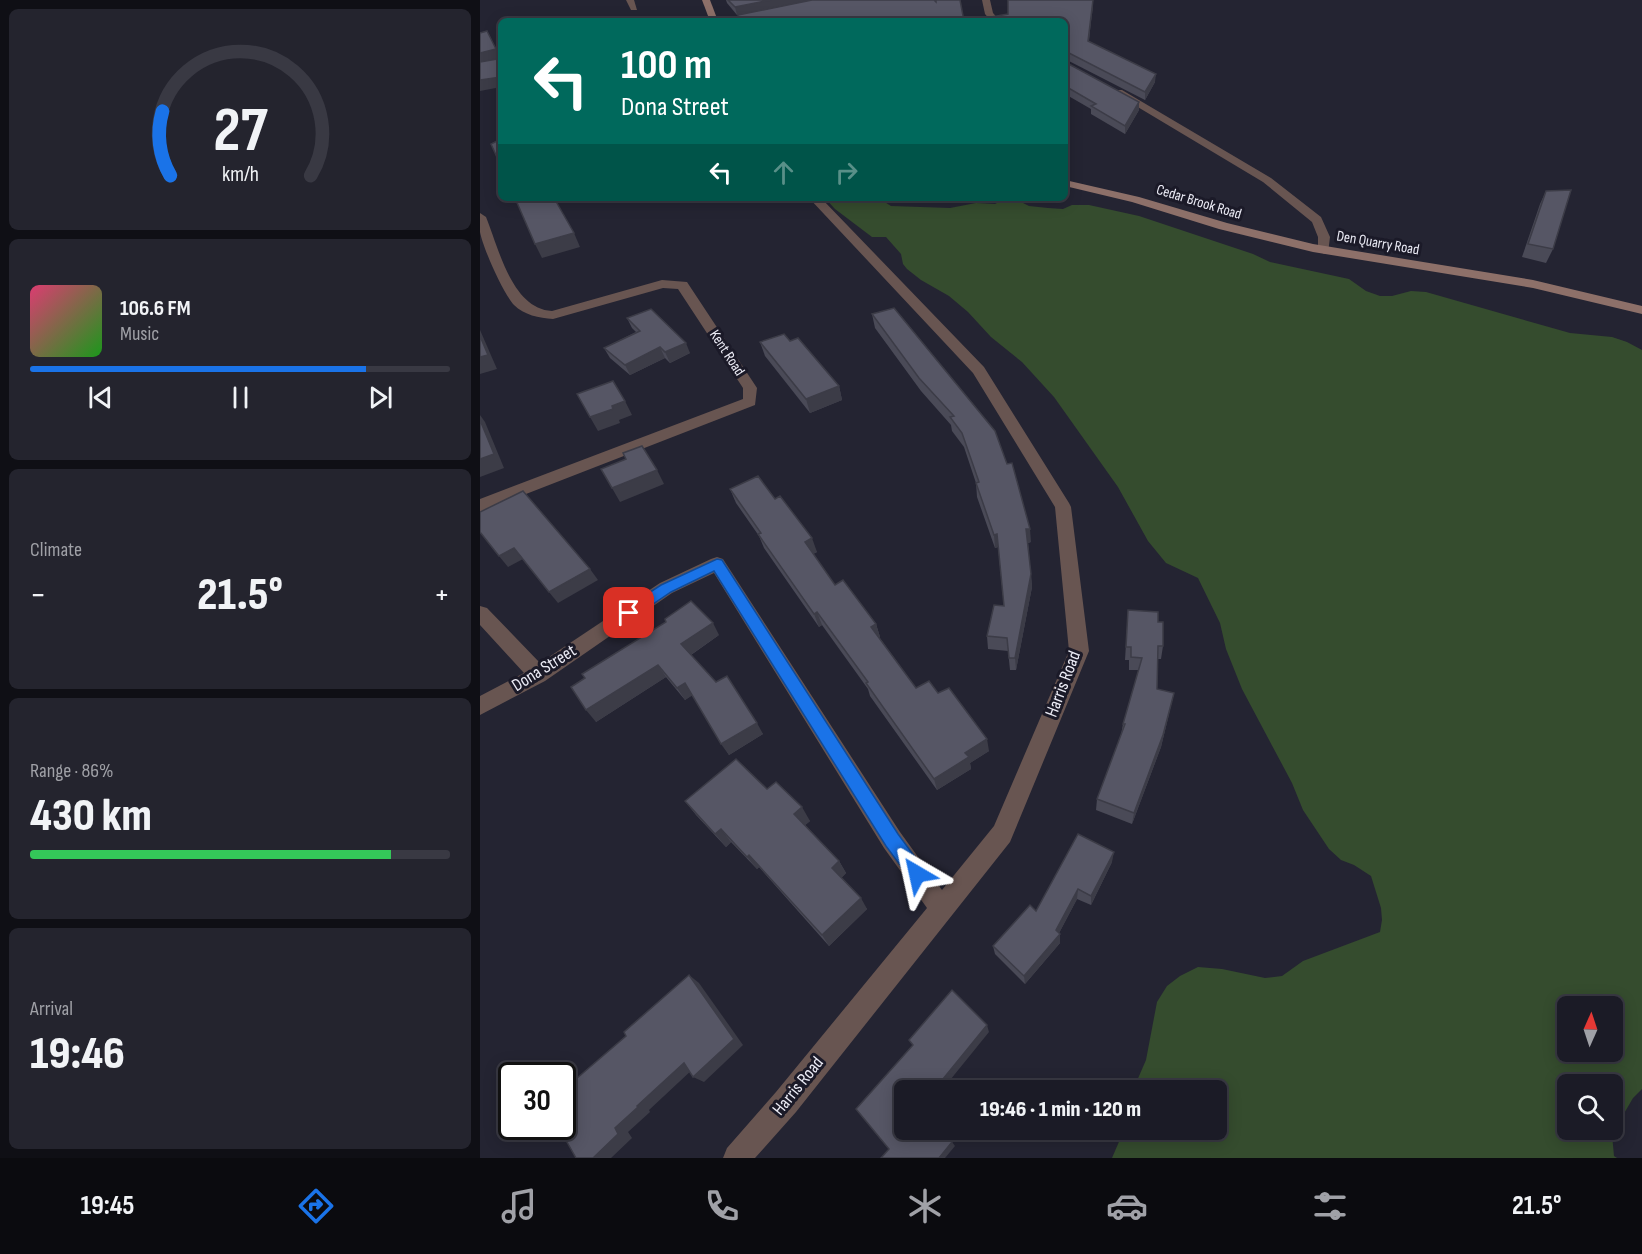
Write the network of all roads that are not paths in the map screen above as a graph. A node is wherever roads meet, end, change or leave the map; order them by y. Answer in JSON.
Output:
{"nodes":[{"id":1,"x":706,"y":0,"type":"edge"},
{"id":2,"x":986,"y":0,"type":"edge"},
{"id":3,"x":775,"y":12,"type":"edge"},
{"id":4,"x":712,"y":18,"type":"edge"},
{"id":5,"x":739,"y":18,"type":"edge"},
{"id":6,"x":993,"y":18,"type":"edge"},
{"id":7,"x":1105,"y":85,"type":"edge"},
{"id":8,"x":1068,"y":184,"type":"edge"},
{"id":9,"x":817,"y":201,"type":"edge"},
{"id":10,"x":480,"y":217,"type":"edge"},
{"id":11,"x":1324,"y":250,"type":"junction"},
{"id":12,"x":1642,"y":310,"type":"edge"},
{"id":13,"x":480,"y":507,"type":"edge"},
{"id":14,"x":480,"y":613,"type":"edge"},
{"id":15,"x":538,"y":675,"type":"junction"},
{"id":16,"x":480,"y":706,"type":"edge"},
{"id":17,"x":942,"y":909,"type":"junction"},
{"id":18,"x":737,"y":1158,"type":"edge"}],
"edges":[{"from":1,"to":4,"type":"street"},
{"from":2,"to":6,"type":"street"},
{"from":3,"to":5,"type":"street"},
{"from":7,"to":11,"type":"street","name":"Den Quarry Road"},
{"from":8,"to":11,"type":"street","name":"Cedar Brook Road"},
{"from":9,"to":17,"type":"street","name":"Harris Road"},
{"from":10,"to":13,"type":"street","name":"Kent Road"},
{"from":11,"to":12,"type":"street","name":"Den Quarry Road"},
{"from":14,"to":15,"type":"street"},
{"from":15,"to":16,"type":"street","name":"Dona Street"},
{"from":15,"to":17,"type":"street","name":"Dona Street"},
{"from":17,"to":18,"type":"street","name":"Harris Road"}]}
